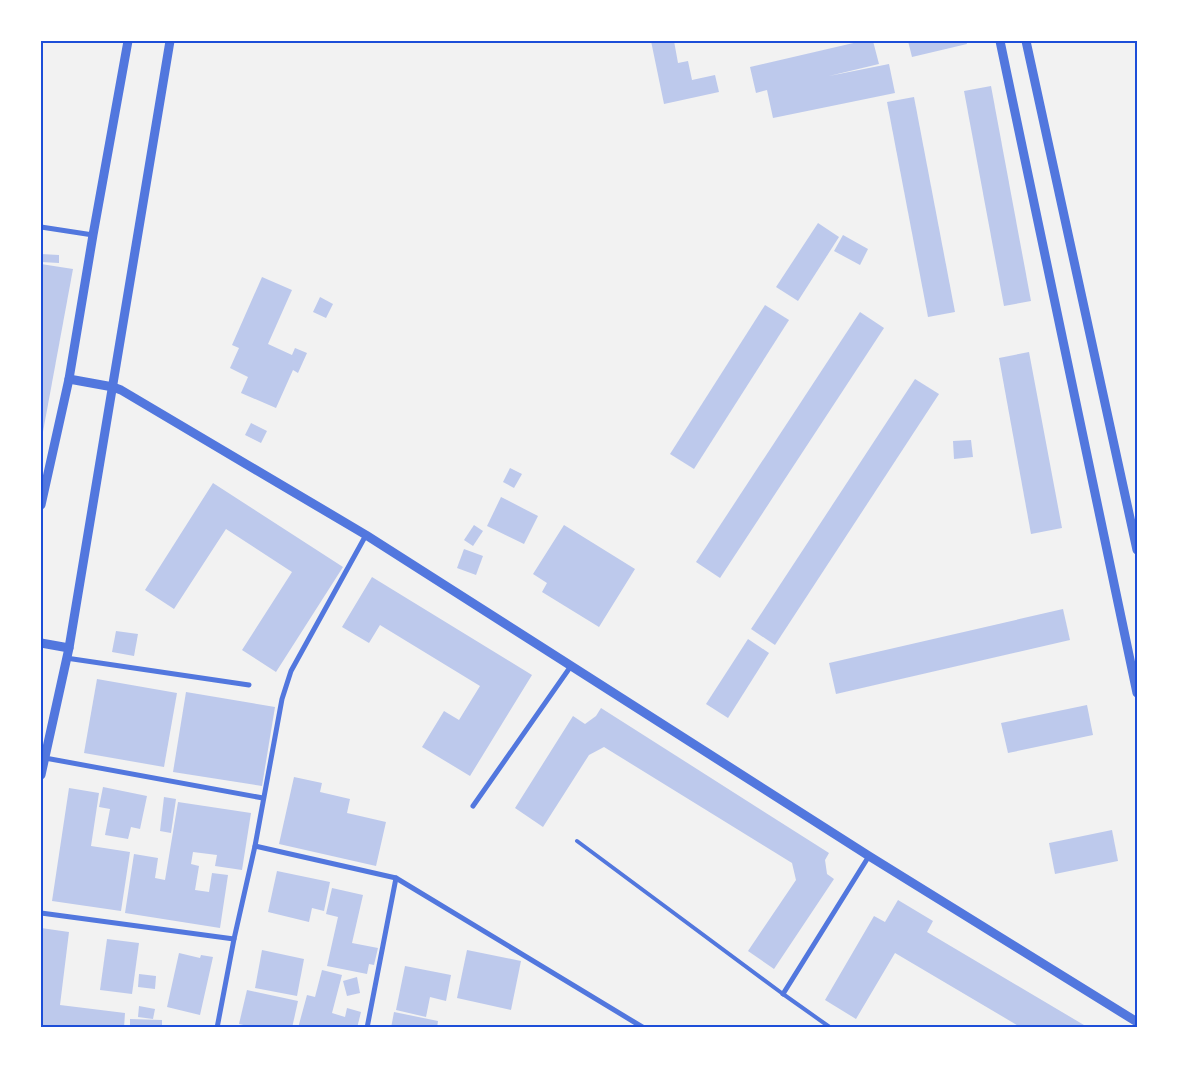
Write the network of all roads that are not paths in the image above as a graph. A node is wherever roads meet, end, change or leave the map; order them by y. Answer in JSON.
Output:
{"nodes":[{"id":1,"x":128,"y":41,"type":"edge"},
{"id":2,"x":170,"y":41,"type":"edge"},
{"id":3,"x":1000,"y":41,"type":"edge"},
{"id":4,"x":1026,"y":41,"type":"edge"},
{"id":5,"x":41,"y":227,"type":"edge"},
{"id":6,"x":92,"y":235,"type":"junction"},
{"id":7,"x":69,"y":379,"type":"junction"},
{"id":8,"x":113,"y":387,"type":"junction"},
{"id":9,"x":41,"y":505,"type":"edge"},
{"id":10,"x":366,"y":535,"type":"junction"},
{"id":11,"x":1137,"y":550,"type":"edge"},
{"id":12,"x":41,"y":643,"type":"edge"},
{"id":13,"x":68,"y":648,"type":"junction"},
{"id":14,"x":66,"y":658,"type":"junction"},
{"id":15,"x":571,"y":666,"type":"junction"},
{"id":16,"x":249,"y":685,"type":"dead end"},
{"id":17,"x":1137,"y":693,"type":"edge"},
{"id":18,"x":45,"y":758,"type":"junction"},
{"id":19,"x":41,"y":775,"type":"edge"},
{"id":20,"x":263,"y":798,"type":"junction"},
{"id":21,"x":473,"y":806,"type":"dead end"},
{"id":22,"x":577,"y":841,"type":"dead end"},
{"id":23,"x":255,"y":846,"type":"junction"},
{"id":24,"x":869,"y":856,"type":"junction"},
{"id":25,"x":396,"y":878,"type":"junction"},
{"id":26,"x":41,"y":913,"type":"edge"},
{"id":27,"x":234,"y":939,"type":"junction"},
{"id":28,"x":783,"y":994,"type":"junction"},
{"id":29,"x":1137,"y":1022,"type":"edge"},
{"id":30,"x":217,"y":1028,"type":"edge"},
{"id":31,"x":367,"y":1028,"type":"edge"},
{"id":32,"x":644,"y":1028,"type":"edge"},
{"id":33,"x":832,"y":1028,"type":"edge"}],
"edges":[{"from":1,"to":6,"type":"street"},
{"from":2,"to":8,"type":"street"},
{"from":3,"to":17,"type":"street"},
{"from":4,"to":11,"type":"street"},
{"from":5,"to":6,"type":"street"},
{"from":6,"to":7,"type":"street"},
{"from":7,"to":8,"type":"street"},
{"from":7,"to":9,"type":"street"},
{"from":8,"to":10,"type":"street"},
{"from":8,"to":13,"type":"street"},
{"from":10,"to":15,"type":"street"},
{"from":10,"to":20,"type":"street"},
{"from":12,"to":13,"type":"street"},
{"from":13,"to":14,"type":"street"},
{"from":14,"to":16,"type":"street"},
{"from":14,"to":18,"type":"street"},
{"from":15,"to":21,"type":"street"},
{"from":15,"to":24,"type":"street"},
{"from":18,"to":19,"type":"street"},
{"from":18,"to":20,"type":"street"},
{"from":20,"to":23,"type":"street"},
{"from":22,"to":28,"type":"lane"},
{"from":23,"to":25,"type":"street"},
{"from":23,"to":27,"type":"street"},
{"from":24,"to":28,"type":"street"},
{"from":24,"to":29,"type":"street"},
{"from":25,"to":31,"type":"street"},
{"from":25,"to":32,"type":"street"},
{"from":26,"to":27,"type":"street"},
{"from":27,"to":30,"type":"street"},
{"from":28,"to":33,"type":"lane"}]}
